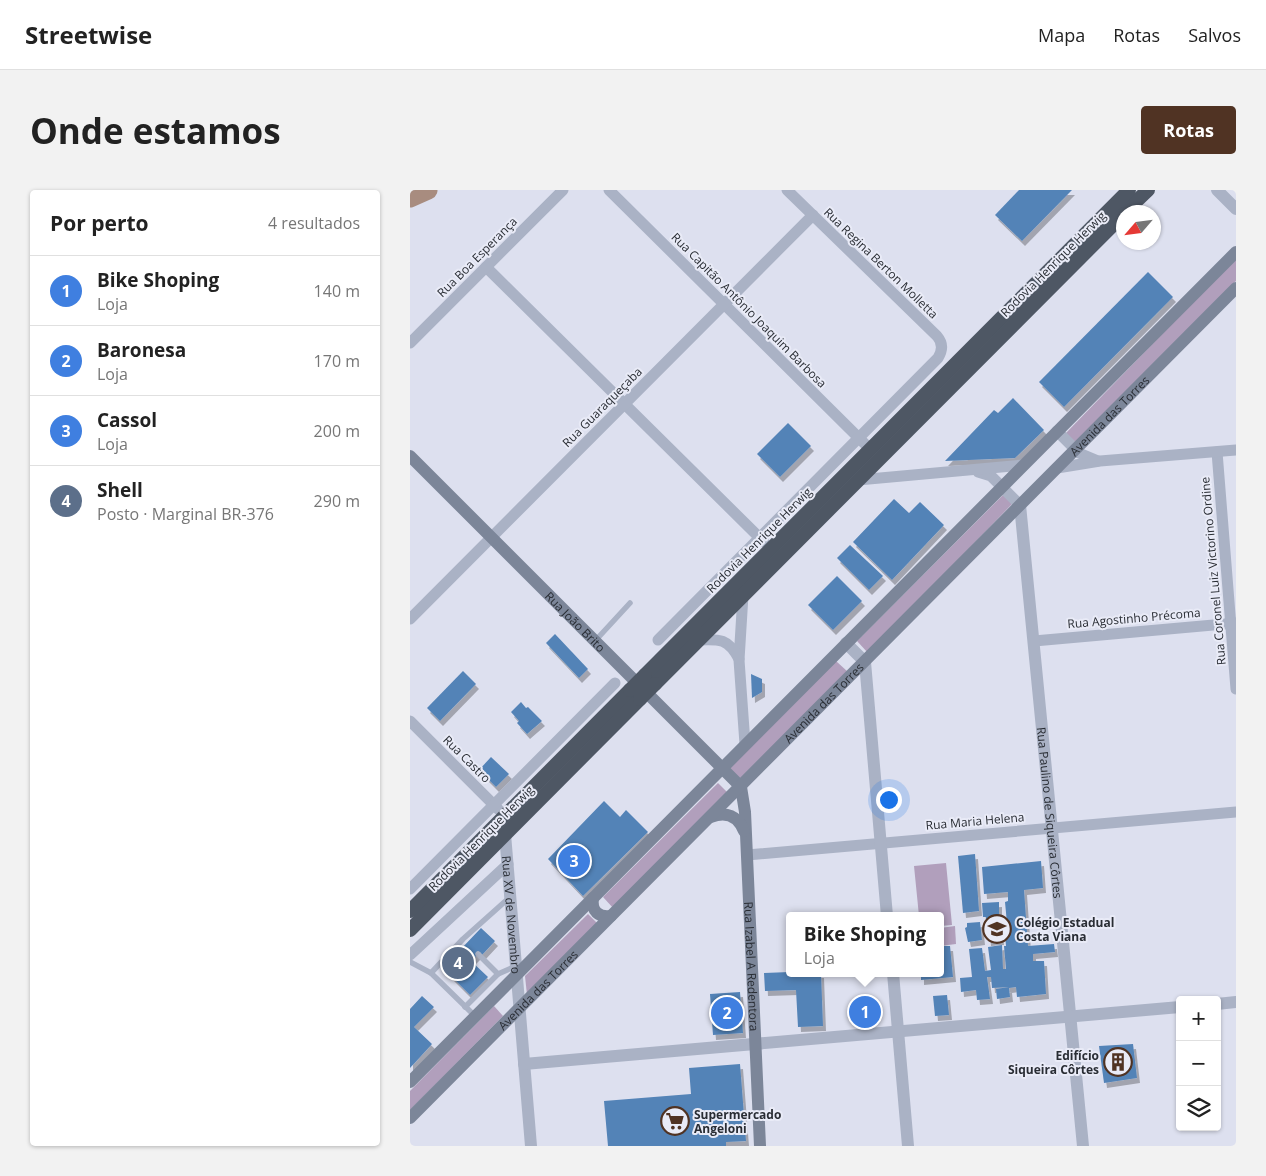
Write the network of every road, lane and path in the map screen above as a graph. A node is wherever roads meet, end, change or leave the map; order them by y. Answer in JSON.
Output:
{"nodes":[{"id":1,"x":563,"y":190,"type":"edge"},
{"id":2,"x":610,"y":190,"type":"edge"},
{"id":3,"x":787,"y":190,"type":"edge"},
{"id":4,"x":1129,"y":190,"type":"edge"},
{"id":5,"x":1148,"y":190,"type":"edge"},
{"id":6,"x":1216,"y":190,"type":"edge"},
{"id":7,"x":1132,"y":205,"type":"edge"},
{"id":8,"x":1236,"y":209,"type":"edge"},
{"id":9,"x":813,"y":215,"type":"junction"},
{"id":10,"x":1116,"y":221,"type":"edge"},
{"id":11,"x":1236,"y":252,"type":"edge"},
{"id":12,"x":486,"y":267,"type":"junction"},
{"id":13,"x":1236,"y":288,"type":"edge"},
{"id":14,"x":724,"y":304,"type":"junction"},
{"id":15,"x":410,"y":343,"type":"edge"},
{"id":16,"x":624,"y":404,"type":"junction"},
{"id":17,"x":1057,"y":431,"type":"junction"},
{"id":18,"x":859,"y":438,"type":"junction"},
{"id":19,"x":870,"y":449,"type":"junction"},
{"id":20,"x":1075,"y":450,"type":"junction"},
{"id":21,"x":1236,"y":450,"type":"edge"},
{"id":22,"x":1217,"y":452,"type":"junction"},
{"id":23,"x":410,"y":456,"type":"edge"},
{"id":24,"x":1100,"y":461,"type":"junction"},
{"id":25,"x":1023,"y":465,"type":"junction"},
{"id":26,"x":1057,"y":468,"type":"junction"},
{"id":27,"x":969,"y":471,"type":"junction"},
{"id":28,"x":858,"y":480,"type":"junction"},
{"id":29,"x":1002,"y":486,"type":"junction"},
{"id":30,"x":1020,"y":505,"type":"junction"},
{"id":31,"x":999,"y":526,"type":"junction"},
{"id":32,"x":1023,"y":533,"type":"junction"},
{"id":33,"x":492,"y":537,"type":"junction"},
{"id":34,"x":760,"y":538,"type":"junction"},
{"id":35,"x":771,"y":548,"type":"junction"},
{"id":36,"x":743,"y":595,"type":"junction"},
{"id":37,"x":630,"y":603,"type":"dead end"},
{"id":38,"x":410,"y":619,"type":"edge"},
{"id":39,"x":1233,"y":624,"type":"edge"},
{"id":40,"x":595,"y":640,"type":"junction"},
{"id":41,"x":658,"y":640,"type":"dead end"},
{"id":42,"x":698,"y":640,"type":"junction"},
{"id":43,"x":1034,"y":640,"type":"junction"},
{"id":44,"x":846,"y":643,"type":"junction"},
{"id":45,"x":739,"y":660,"type":"junction"},
{"id":46,"x":865,"y":662,"type":"junction"},
{"id":47,"x":650,"y":679,"type":"junction"},
{"id":48,"x":615,"y":683,"type":"dead end"},
{"id":49,"x":1236,"y":688,"type":"edge"},
{"id":50,"x":635,"y":694,"type":"junction"},
{"id":51,"x":410,"y":721,"type":"edge"},
{"id":52,"x":745,"y":744,"type":"junction"},
{"id":53,"x":722,"y":767,"type":"junction"},
{"id":54,"x":741,"y":787,"type":"junction"},
{"id":55,"x":494,"y":805,"type":"junction"},
{"id":56,"x":1236,"y":812,"type":"edge"},
{"id":57,"x":504,"y":816,"type":"junction"},
{"id":58,"x":710,"y":817,"type":"junction"},
{"id":59,"x":1052,"y":828,"type":"junction"},
{"id":60,"x":505,"y":834,"type":"junction"},
{"id":61,"x":746,"y":836,"type":"junction"},
{"id":62,"x":881,"y":843,"type":"junction"},
{"id":63,"x":747,"y":855,"type":"junction"},
{"id":64,"x":508,"y":864,"type":"junction"},
{"id":65,"x":410,"y":889,"type":"edge"},
{"id":66,"x":510,"y":896,"type":"junction"},
{"id":67,"x":593,"y":898,"type":"junction"},
{"id":68,"x":410,"y":911,"type":"edge"},
{"id":69,"x":887,"y":912,"type":"edge"},
{"id":70,"x":611,"y":916,"type":"junction"},
{"id":71,"x":410,"y":930,"type":"edge"},
{"id":72,"x":478,"y":954,"type":"dead end"},
{"id":73,"x":410,"y":955,"type":"edge"},
{"id":74,"x":410,"y":962,"type":"edge"},
{"id":75,"x":516,"y":970,"type":"junction"},
{"id":76,"x":431,"y":973,"type":"junction"},
{"id":77,"x":498,"y":974,"type":"junction"},
{"id":78,"x":892,"y":977,"type":"edge"},
{"id":79,"x":1236,"y":1002,"type":"edge"},
{"id":80,"x":1221,"y":1004,"type":"edge"},
{"id":81,"x":465,"y":1007,"type":"junction"},
{"id":82,"x":1176,"y":1007,"type":"edge"},
{"id":83,"x":519,"y":1009,"type":"junction"},
{"id":84,"x":475,"y":1016,"type":"junction"},
{"id":85,"x":1070,"y":1016,"type":"junction"},
{"id":86,"x":898,"y":1031,"type":"junction"},
{"id":87,"x":756,"y":1044,"type":"junction"},
{"id":88,"x":524,"y":1064,"type":"junction"},
{"id":89,"x":410,"y":1082,"type":"edge"},
{"id":90,"x":410,"y":1118,"type":"edge"},
{"id":91,"x":531,"y":1146,"type":"edge"},
{"id":92,"x":760,"y":1146,"type":"edge"},
{"id":93,"x":908,"y":1146,"type":"edge"},
{"id":94,"x":1083,"y":1146,"type":"edge"}],
"edges":[{"from":1,"to":12,"type":"street","name":"Rua Boa Esperança"},
{"from":2,"to":14,"type":"street","name":"Rua Capitão Antônio Joaquim Barbosa"},
{"from":3,"to":9,"type":"street","name":"Rua Regina Berton Molletta"},
{"from":4,"to":19,"type":"highway","name":"Rodovia Henrique Herwig"},
{"from":5,"to":7,"type":"highway","name":"Rodovia Henrique Herwig"},
{"from":6,"to":8,"type":"street"},
{"from":9,"to":14,"type":"street","name":"Rua Guaraqueçaba"},
{"from":9,"to":18,"type":"street","name":"Rua Regina Berton Molletta"},
{"from":10,"to":28,"type":"highway","name":"Rodovia Henrique Herwig"},
{"from":11,"to":17,"type":"main road","name":"Avenida das Torres"},
{"from":12,"to":15,"type":"street","name":"Rua Boa Esperança"},
{"from":12,"to":16,"type":"street"},
{"from":13,"to":20,"type":"main road","name":"Avenida das Torres"},
{"from":14,"to":16,"type":"street","name":"Rua Guaraqueçaba"},
{"from":14,"to":18,"type":"street","name":"Rua Capitão Antônio Joaquim Barbosa"},
{"from":16,"to":33,"type":"street","name":"Rua Guaraqueçaba"},
{"from":16,"to":34,"type":"street"},
{"from":17,"to":20,"type":"street"},
{"from":17,"to":25,"type":"main road","name":"Avenida das Torres"},
{"from":18,"to":19,"type":"street","name":"Rua Capitão Antônio Joaquim Barbosa"},
{"from":18,"to":34,"type":"street"},
{"from":19,"to":35,"type":"highway","name":"Rodovia Henrique Herwig"},
{"from":20,"to":24,"type":"street"},
{"from":20,"to":26,"type":"main road","name":"Avenida das Torres"},
{"from":21,"to":22,"type":"street"},
{"from":22,"to":24,"type":"street"},
{"from":22,"to":39,"type":"street","name":"Rua Coronel Luiz Victorino Ordine"},
{"from":23,"to":33,"type":"main road","name":"Rua João Brito"},
{"from":24,"to":26,"type":"street"},
{"from":25,"to":27,"type":"street"},
{"from":25,"to":29,"type":"main road","name":"Avenida das Torres"},
{"from":26,"to":30,"type":"main road","name":"Avenida das Torres"},
{"from":27,"to":28,"type":"street"},
{"from":27,"to":29,"type":"street"},
{"from":28,"to":36,"type":"highway","name":"Rodovia Henrique Herwig"},
{"from":29,"to":30,"type":"street"},
{"from":29,"to":44,"type":"main road","name":"Avenida das Torres"},
{"from":30,"to":31,"type":"main road","name":"Avenida das Torres"},
{"from":30,"to":32,"type":"street","name":"Rua Paulino de Siqueira Côrtes"},
{"from":31,"to":32,"type":"street"},
{"from":31,"to":46,"type":"main road","name":"Avenida das Torres"},
{"from":32,"to":43,"type":"street","name":"Rua Paulino de Siqueira Côrtes"},
{"from":33,"to":38,"type":"street","name":"Rua Guaraqueçaba"},
{"from":33,"to":40,"type":"main road","name":"Rua João Brito"},
{"from":34,"to":35,"type":"street"},
{"from":34,"to":41,"type":"street"},
{"from":35,"to":47,"type":"highway","name":"Rodovia Henrique Herwig"},
{"from":36,"to":42,"type":"highway","name":"Rodovia Henrique Herwig"},
{"from":36,"to":45,"type":"street"},
{"from":37,"to":40,"type":"lane"},
{"from":39,"to":43,"type":"street","name":"Rua Agostinho Précoma"},
{"from":39,"to":49,"type":"street","name":"Rua Coronel Luiz Victorino Ordine"},
{"from":40,"to":53,"type":"main road","name":"Rua João Brito"},
{"from":42,"to":45,"type":"street"},
{"from":42,"to":47,"type":"highway","name":"Rodovia Henrique Herwig"},
{"from":43,"to":59,"type":"street","name":"Rua Paulino de Siqueira Côrtes"},
{"from":44,"to":46,"type":"street"},
{"from":44,"to":52,"type":"main road","name":"Avenida das Torres"},
{"from":45,"to":52,"type":"street"},
{"from":46,"to":54,"type":"main road","name":"Avenida das Torres"},
{"from":46,"to":62,"type":"street"},
{"from":47,"to":50,"type":"highway","name":"Rodovia Henrique Herwig","bridge":true},
{"from":48,"to":55,"type":"street"},
{"from":50,"to":57,"type":"highway","name":"Rodovia Henrique Herwig"},
{"from":50,"to":60,"type":"highway","name":"Rodovia Henrique Herwig"},
{"from":51,"to":55,"type":"street","name":"Rua Castro"},
{"from":52,"to":53,"type":"main road","name":"Avenida das Torres"},
{"from":53,"to":54,"type":"main road","name":"Rua João Brito"},
{"from":53,"to":67,"type":"main road","name":"Avenida das Torres"},
{"from":54,"to":58,"type":"main road","name":"Avenida das Torres"},
{"from":54,"to":61,"type":"main road","name":"Rua Izabel A Redentora"},
{"from":55,"to":57,"type":"street","name":"Rua Castro"},
{"from":55,"to":65,"type":"street"},
{"from":56,"to":59,"type":"street","name":"Rua Maria Helena"},
{"from":57,"to":68,"type":"highway","name":"Rodovia Henrique Herwig"},
{"from":58,"to":61,"type":"main road"},
{"from":58,"to":70,"type":"main road","name":"Avenida das Torres"},
{"from":59,"to":62,"type":"street","name":"Rua Maria Helena"},
{"from":59,"to":85,"type":"street","name":"Rua Paulino de Siqueira Côrtes"},
{"from":60,"to":64,"type":"street","name":"Rua XV de Novembro"},
{"from":60,"to":71,"type":"highway","name":"Rodovia Henrique Herwig"},
{"from":61,"to":63,"type":"main road","name":"Rua Izabel A Redentora"},
{"from":62,"to":63,"type":"street","name":"Rua Maria Helena"},
{"from":62,"to":69,"type":"street"},
{"from":63,"to":87,"type":"main road","name":"Rua Izabel A Redentora"},
{"from":64,"to":66,"type":"street","name":"Rua XV de Novembro"},
{"from":64,"to":73,"type":"street"},
{"from":66,"to":75,"type":"street","name":"Rua XV de Novembro"},
{"from":66,"to":76,"type":"lane"},
{"from":67,"to":70,"type":"main road"},
{"from":67,"to":75,"type":"main road","name":"Avenida das Torres"},
{"from":70,"to":83,"type":"main road","name":"Avenida das Torres"},
{"from":72,"to":77,"type":"lane"},
{"from":74,"to":76,"type":"lane"},
{"from":75,"to":77,"type":"lane"},
{"from":75,"to":83,"type":"street","name":"Rua XV de Novembro"},
{"from":75,"to":84,"type":"main road","name":"Avenida das Torres"},
{"from":76,"to":81,"type":"lane"},
{"from":77,"to":81,"type":"lane"},
{"from":78,"to":86,"type":"street"},
{"from":79,"to":80,"type":"street"},
{"from":81,"to":84,"type":"lane"},
{"from":82,"to":85,"type":"street"},
{"from":83,"to":88,"type":"street","name":"Rua XV de Novembro"},
{"from":83,"to":90,"type":"main road","name":"Avenida das Torres"},
{"from":84,"to":89,"type":"main road","name":"Avenida das Torres"},
{"from":85,"to":86,"type":"street"},
{"from":85,"to":94,"type":"street","name":"Rua Paulino de Siqueira Côrtes"},
{"from":86,"to":87,"type":"street"},
{"from":86,"to":93,"type":"street"},
{"from":87,"to":88,"type":"street"},
{"from":87,"to":92,"type":"main road","name":"Rua Izabel A Redentora"},
{"from":88,"to":91,"type":"street","name":"Rua XV de Novembro"}]}
